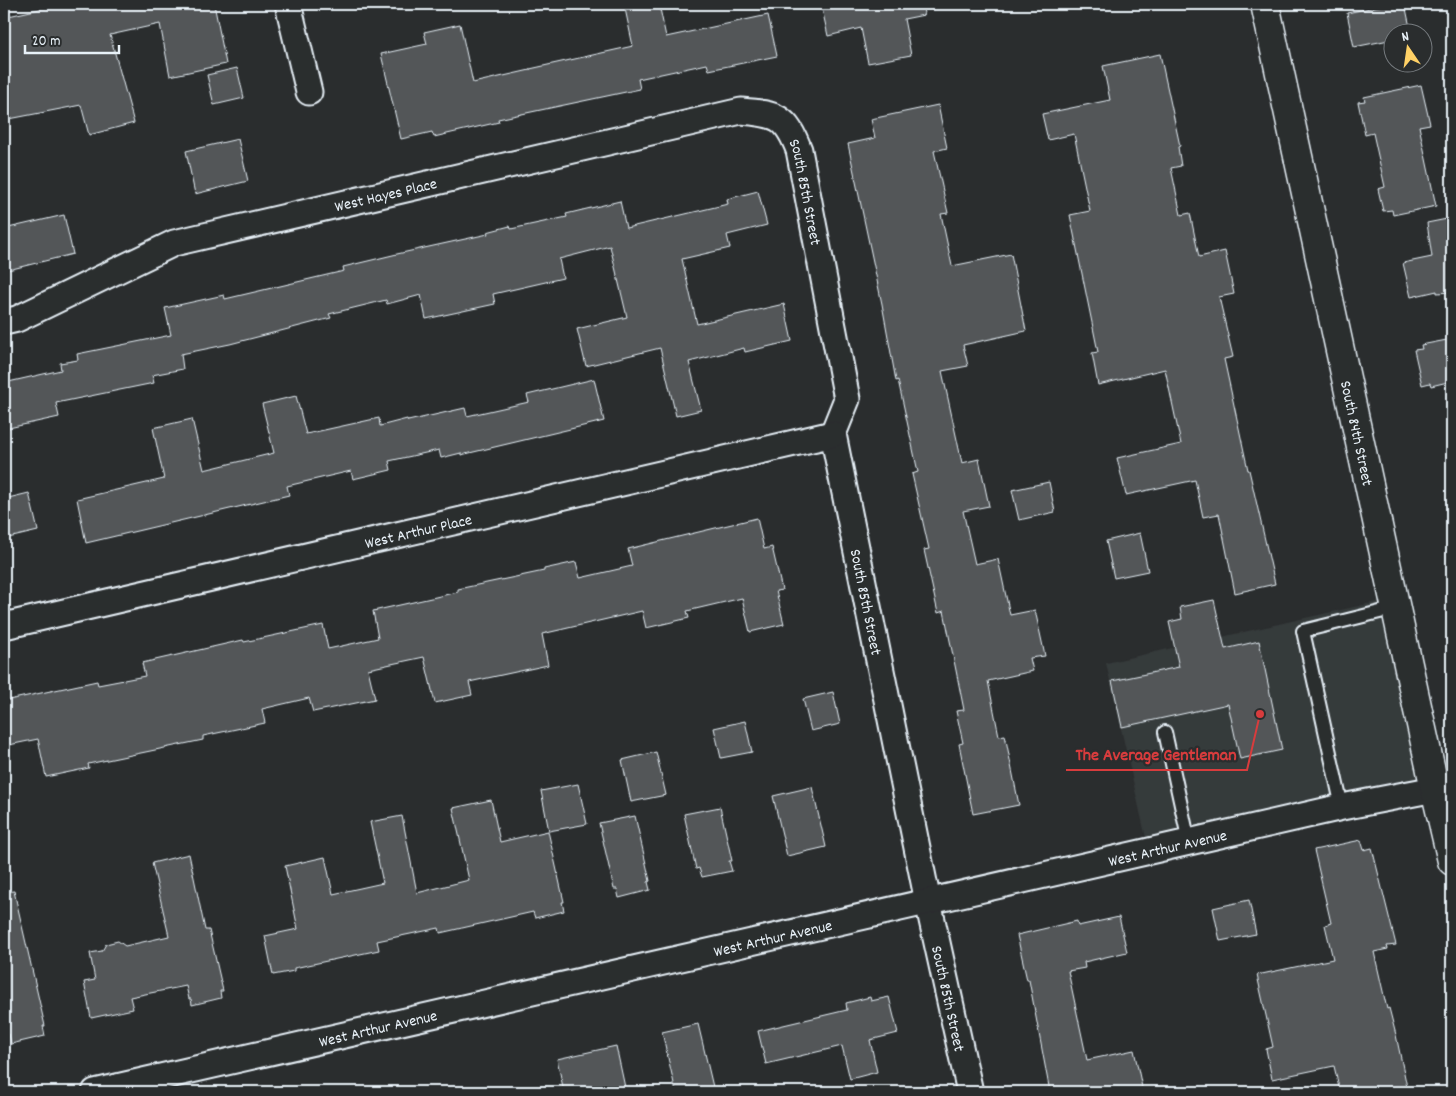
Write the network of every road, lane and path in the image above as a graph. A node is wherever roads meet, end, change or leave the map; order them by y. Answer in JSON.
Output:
{"nodes":[{"id":1,"x":288,"y":4,"type":"edge"},
{"id":2,"x":1265,"y":4,"type":"edge"},
{"id":3,"x":309,"y":92,"type":"dead end"},
{"id":4,"x":780,"y":118,"type":"joint"},
{"id":5,"x":4,"y":322,"type":"edge"},
{"id":6,"x":833,"y":434,"type":"junction"},
{"id":7,"x":1396,"y":608,"type":"junction"},
{"id":8,"x":4,"y":626,"type":"edge"},
{"id":9,"x":1165,"y":732,"type":"dead end"},
{"id":10,"x":1444,"y":788,"type":"edge"},
{"id":11,"x":1342,"y":807,"type":"junction"},
{"id":12,"x":1189,"y":842,"type":"junction"},
{"id":13,"x":1452,"y":861,"type":"edge"},
{"id":14,"x":928,"y":902,"type":"junction"},
{"id":15,"x":95,"y":1092,"type":"edge"},
{"id":16,"x":970,"y":1092,"type":"edge"}],
"edges":[{"from":1,"to":3,"type":"street"},
{"from":2,"to":7,"type":"street","name":"South 84th Street"},
{"from":4,"to":5,"type":"street","name":"West Hayes Place"},
{"from":4,"to":6,"type":"street","name":"South 85th Street"},
{"from":6,"to":8,"type":"street","name":"West Arthur Place"},
{"from":6,"to":14,"type":"street","name":"South 85th Street"},
{"from":7,"to":10,"type":"street","name":"South 84th Street"},
{"from":7,"to":11,"type":"lane"},
{"from":9,"to":12,"type":"lane"},
{"from":10,"to":11,"type":"street","name":"West Arthur Avenue"},
{"from":10,"to":13,"type":"street","name":"South 84th Street"},
{"from":11,"to":12,"type":"street","name":"West Arthur Avenue"},
{"from":12,"to":14,"type":"street","name":"West Arthur Avenue"},
{"from":14,"to":15,"type":"street","name":"West Arthur Avenue"},
{"from":14,"to":16,"type":"street","name":"South 85th Street"}]}
